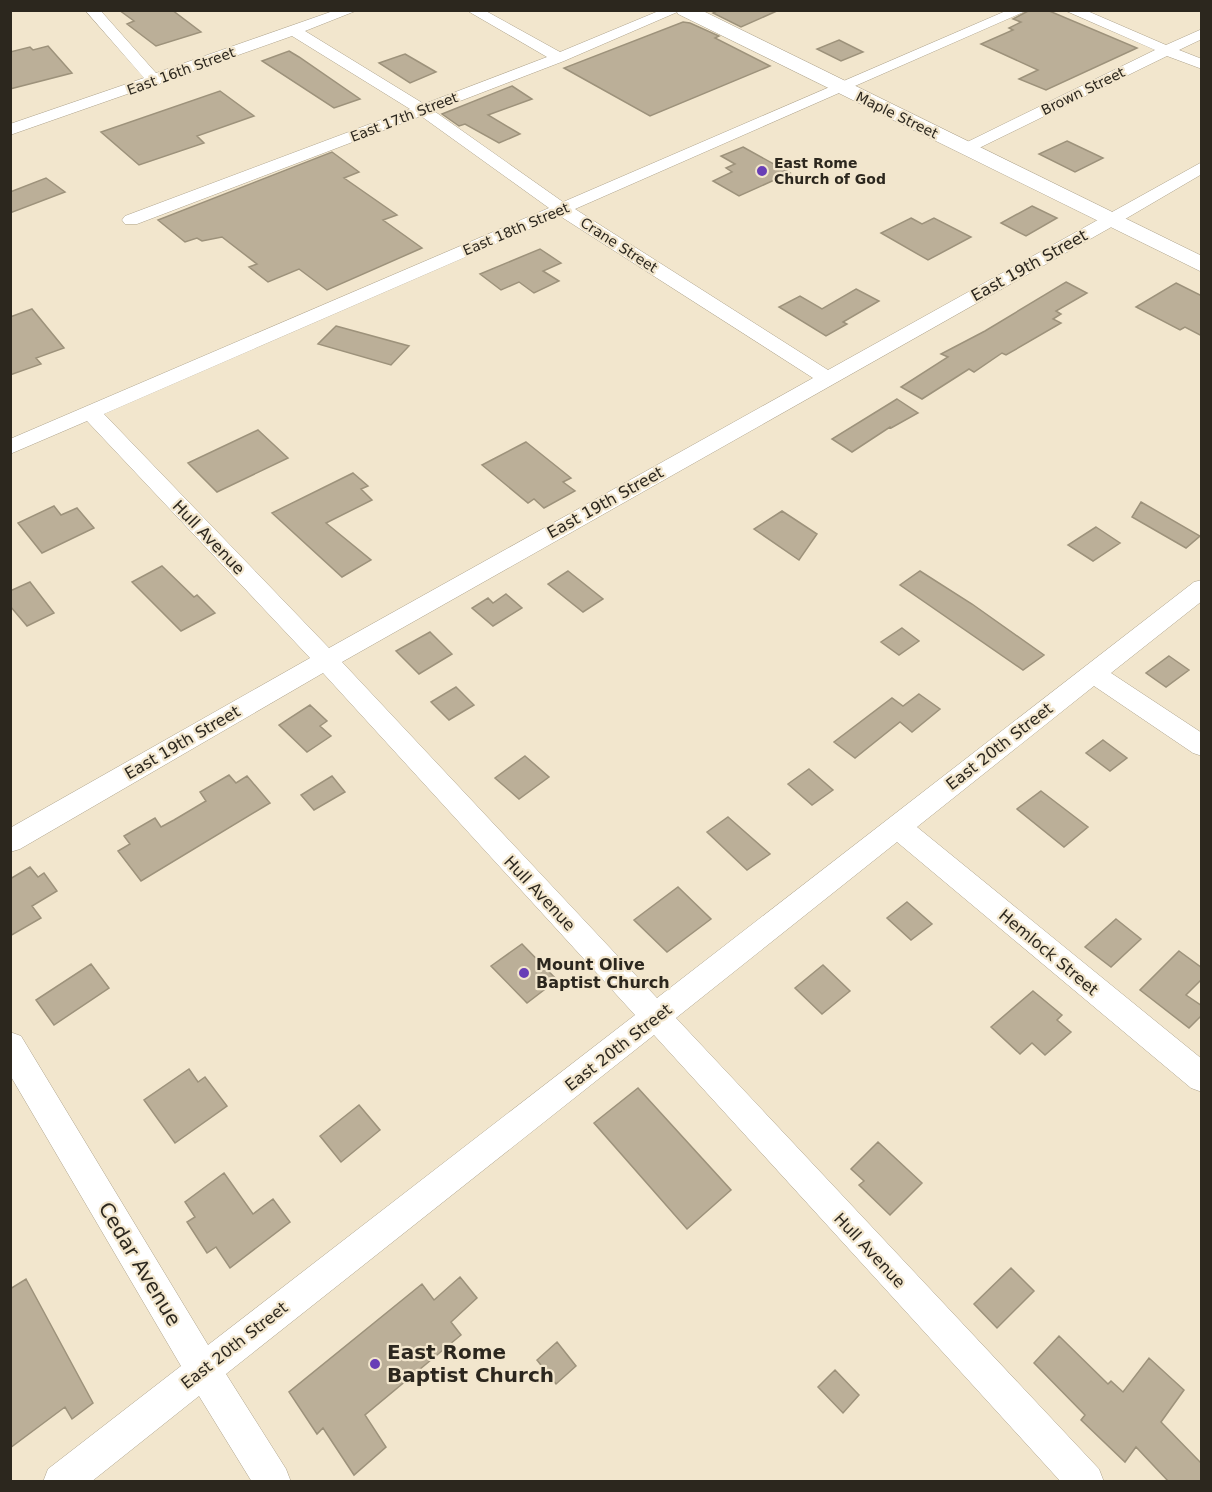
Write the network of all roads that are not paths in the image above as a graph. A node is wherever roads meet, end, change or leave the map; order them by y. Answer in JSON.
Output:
{"nodes":[{"id":1,"x":92,"y":10,"type":"edge"},
{"id":2,"x":351,"y":10,"type":"edge"},
{"id":3,"x":473,"y":10,"type":"edge"},
{"id":4,"x":675,"y":10,"type":"edge"},
{"id":5,"x":685,"y":10,"type":"edge"},
{"id":6,"x":1021,"y":10,"type":"edge"},
{"id":7,"x":1071,"y":10,"type":"edge"},
{"id":8,"x":294,"y":31,"type":"junction"},
{"id":9,"x":1202,"y":33,"type":"edge"},
{"id":10,"x":1167,"y":50,"type":"junction"},
{"id":11,"x":559,"y":58,"type":"junction"},
{"id":12,"x":1202,"y":64,"type":"edge"},
{"id":13,"x":155,"y":81,"type":"junction"},
{"id":14,"x":842,"y":88,"type":"junction"},
{"id":15,"x":423,"y":110,"type":"junction"},
{"id":16,"x":10,"y":130,"type":"edge"},
{"id":17,"x":965,"y":149,"type":"junction"},
{"id":18,"x":1202,"y":166,"type":"edge"},
{"id":19,"x":562,"y":209,"type":"junction"},
{"id":20,"x":131,"y":220,"type":"dead end"},
{"id":21,"x":1109,"y":221,"type":"junction"},
{"id":22,"x":1202,"y":265,"type":"edge"},
{"id":23,"x":826,"y":378,"type":"junction"},
{"id":24,"x":90,"y":412,"type":"junction"},
{"id":25,"x":10,"y":447,"type":"edge"},
{"id":26,"x":1202,"y":588,"type":"edge"},
{"id":27,"x":326,"y":660,"type":"junction"},
{"id":28,"x":1093,"y":673,"type":"junction"},
{"id":29,"x":1202,"y":746,"type":"edge"},
{"id":30,"x":897,"y":826,"type":"junction"},
{"id":31,"x":10,"y":841,"type":"edge"},
{"id":32,"x":655,"y":1018,"type":"junction"},
{"id":33,"x":10,"y":1046,"type":"edge"},
{"id":34,"x":1202,"y":1078,"type":"edge"},
{"id":35,"x":203,"y":1370,"type":"junction"},
{"id":36,"x":61,"y":1482,"type":"edge"},
{"id":37,"x":273,"y":1482,"type":"edge"},
{"id":38,"x":1086,"y":1482,"type":"edge"}],
"edges":[{"from":1,"to":13,"type":"street"},
{"from":2,"to":8,"type":"street","name":"East 16th Street"},
{"from":3,"to":11,"type":"street"},
{"from":4,"to":11,"type":"street","name":"East 17th Street"},
{"from":5,"to":14,"type":"main road","name":"Maple Street"},
{"from":6,"to":14,"type":"street","name":"East 18th Street"},
{"from":7,"to":10,"type":"street"},
{"from":8,"to":13,"type":"street","name":"East 16th Street"},
{"from":8,"to":15,"type":"street","name":"Crane Street"},
{"from":9,"to":10,"type":"street","name":"Brown Street"},
{"from":10,"to":12,"type":"street"},
{"from":10,"to":17,"type":"street","name":"Brown Street"},
{"from":11,"to":15,"type":"street","name":"East 17th Street"},
{"from":13,"to":16,"type":"street","name":"East 16th Street"},
{"from":14,"to":17,"type":"main road","name":"Maple Street"},
{"from":14,"to":19,"type":"street","name":"East 18th Street"},
{"from":15,"to":19,"type":"street","name":"Crane Street"},
{"from":15,"to":20,"type":"street","name":"East 17th Street"},
{"from":17,"to":21,"type":"main road","name":"Maple Street"},
{"from":18,"to":21,"type":"street","name":"East 19th Street"},
{"from":19,"to":23,"type":"street","name":"Crane Street"},
{"from":19,"to":24,"type":"street","name":"East 18th Street"},
{"from":21,"to":22,"type":"main road","name":"Maple Street"},
{"from":21,"to":23,"type":"street","name":"East 19th Street"},
{"from":23,"to":27,"type":"street","name":"East 19th Street"},
{"from":24,"to":25,"type":"street","name":"East 18th Street"},
{"from":24,"to":27,"type":"street","name":"Hull Avenue"},
{"from":26,"to":28,"type":"street","name":"East 20th Street"},
{"from":27,"to":31,"type":"street","name":"East 19th Street"},
{"from":27,"to":32,"type":"street","name":"Hull Avenue"},
{"from":28,"to":29,"type":"street"},
{"from":28,"to":30,"type":"street","name":"East 20th Street"},
{"from":30,"to":32,"type":"street","name":"East 20th Street"},
{"from":30,"to":34,"type":"street","name":"Hemlock Street"},
{"from":32,"to":35,"type":"street","name":"East 20th Street"},
{"from":32,"to":38,"type":"street","name":"Hull Avenue"},
{"from":33,"to":35,"type":"street","name":"Cedar Avenue"},
{"from":35,"to":36,"type":"street","name":"East 20th Street"},
{"from":35,"to":37,"type":"street","name":"Cedar Avenue"}]}
